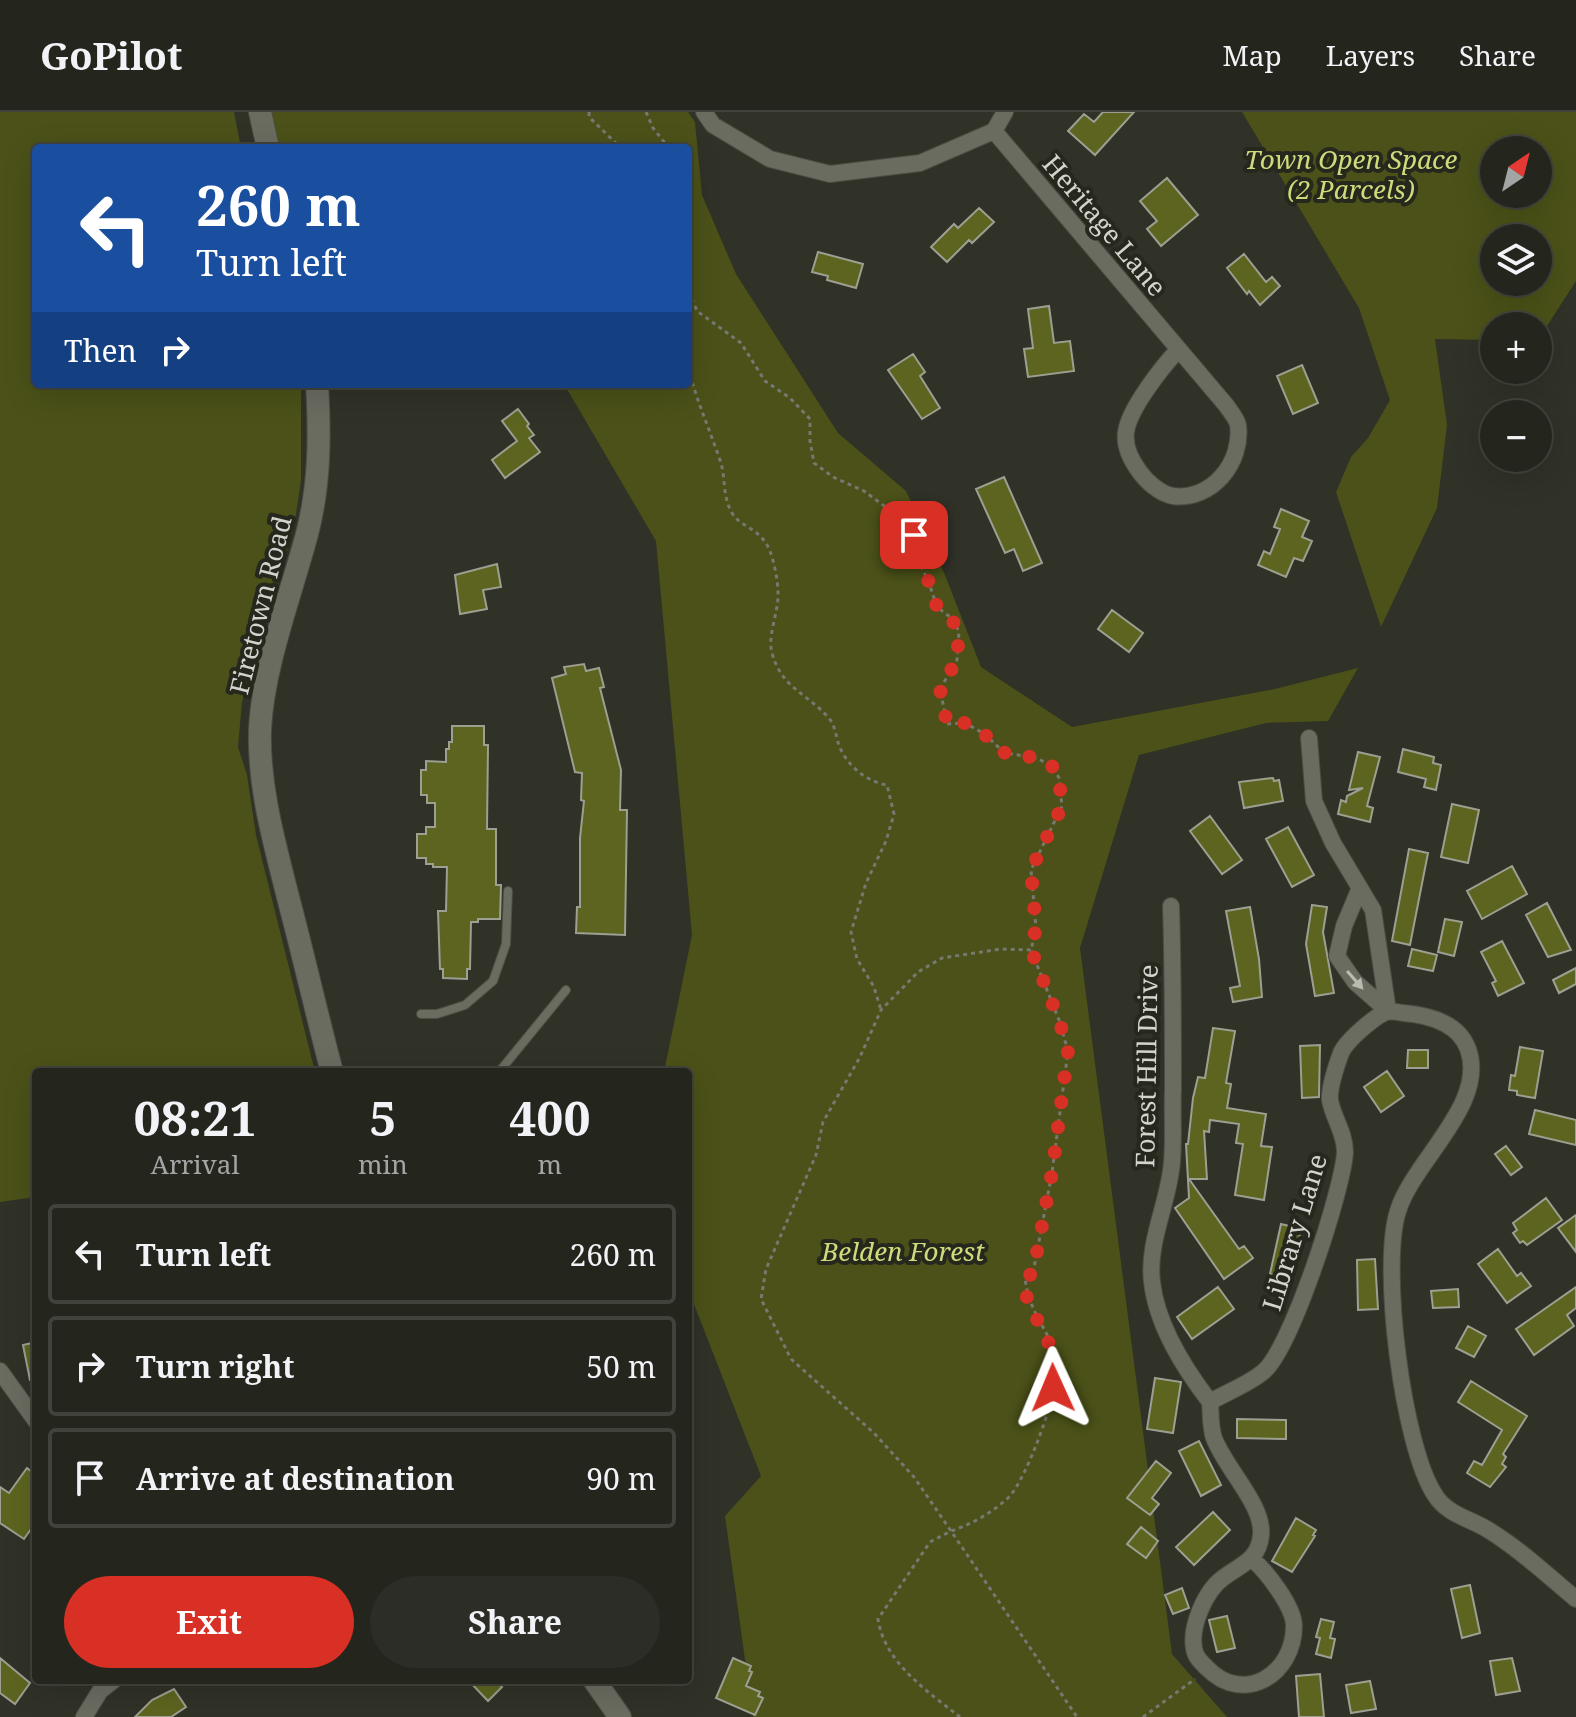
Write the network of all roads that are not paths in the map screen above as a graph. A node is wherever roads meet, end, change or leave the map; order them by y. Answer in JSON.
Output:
{"nodes":[{"id":1,"x":260,"y":112,"type":"edge"},
{"id":2,"x":704,"y":112,"type":"edge"},
{"id":3,"x":1005,"y":112,"type":"edge"},
{"id":4,"x":994,"y":131,"type":"junction"},
{"id":5,"x":267,"y":144,"type":"edge"},
{"id":6,"x":1178,"y":350,"type":"junction"},
{"id":7,"x":317,"y":388,"type":"edge"},
{"id":8,"x":1309,"y":738,"type":"dead end"},
{"id":9,"x":1359,"y":890,"type":"junction"},
{"id":10,"x":508,"y":891,"type":"dead end"},
{"id":11,"x":1171,"y":906,"type":"dead end"},
{"id":12,"x":566,"y":990,"type":"dead end"},
{"id":13,"x":1388,"y":1011,"type":"junction"},
{"id":14,"x":421,"y":1014,"type":"dead end"},
{"id":15,"x":331,"y":1068,"type":"edge"},
{"id":16,"x":502,"y":1068,"type":"edge"},
{"id":17,"x":0,"y":1371,"type":"edge"},
{"id":18,"x":1210,"y":1402,"type":"junction"},
{"id":19,"x":32,"y":1415,"type":"edge"},
{"id":20,"x":1253,"y":1560,"type":"junction"},
{"id":21,"x":1576,"y":1599,"type":"edge"},
{"id":22,"x":109,"y":1684,"type":"edge"},
{"id":23,"x":597,"y":1684,"type":"edge"},
{"id":24,"x":84,"y":1717,"type":"edge"},
{"id":25,"x":620,"y":1717,"type":"edge"}],
"edges":[{"from":1,"to":5,"type":"street"},
{"from":2,"to":4,"type":"street"},
{"from":3,"to":4,"type":"street"},
{"from":4,"to":6,"type":"street","name":"Heritage Lane"},
{"from":6,"to":6,"type":"street","name":"Heritage Lane"},
{"from":7,"to":15,"type":"street","name":"Firetown Road"},
{"from":8,"to":9,"type":"street"},
{"from":9,"to":13,"type":"street"},
{"from":9,"to":13,"type":"street","one_way":true},
{"from":10,"to":14,"type":"lane"},
{"from":11,"to":18,"type":"street","name":"Forest Hill Drive"},
{"from":12,"to":16,"type":"lane"},
{"from":13,"to":18,"type":"street","name":"Library Lane"},
{"from":13,"to":21,"type":"street"},
{"from":17,"to":19,"type":"street"},
{"from":18,"to":20,"type":"street"},
{"from":20,"to":20,"type":"street"},
{"from":22,"to":24,"type":"street"},
{"from":23,"to":25,"type":"street"}]}
